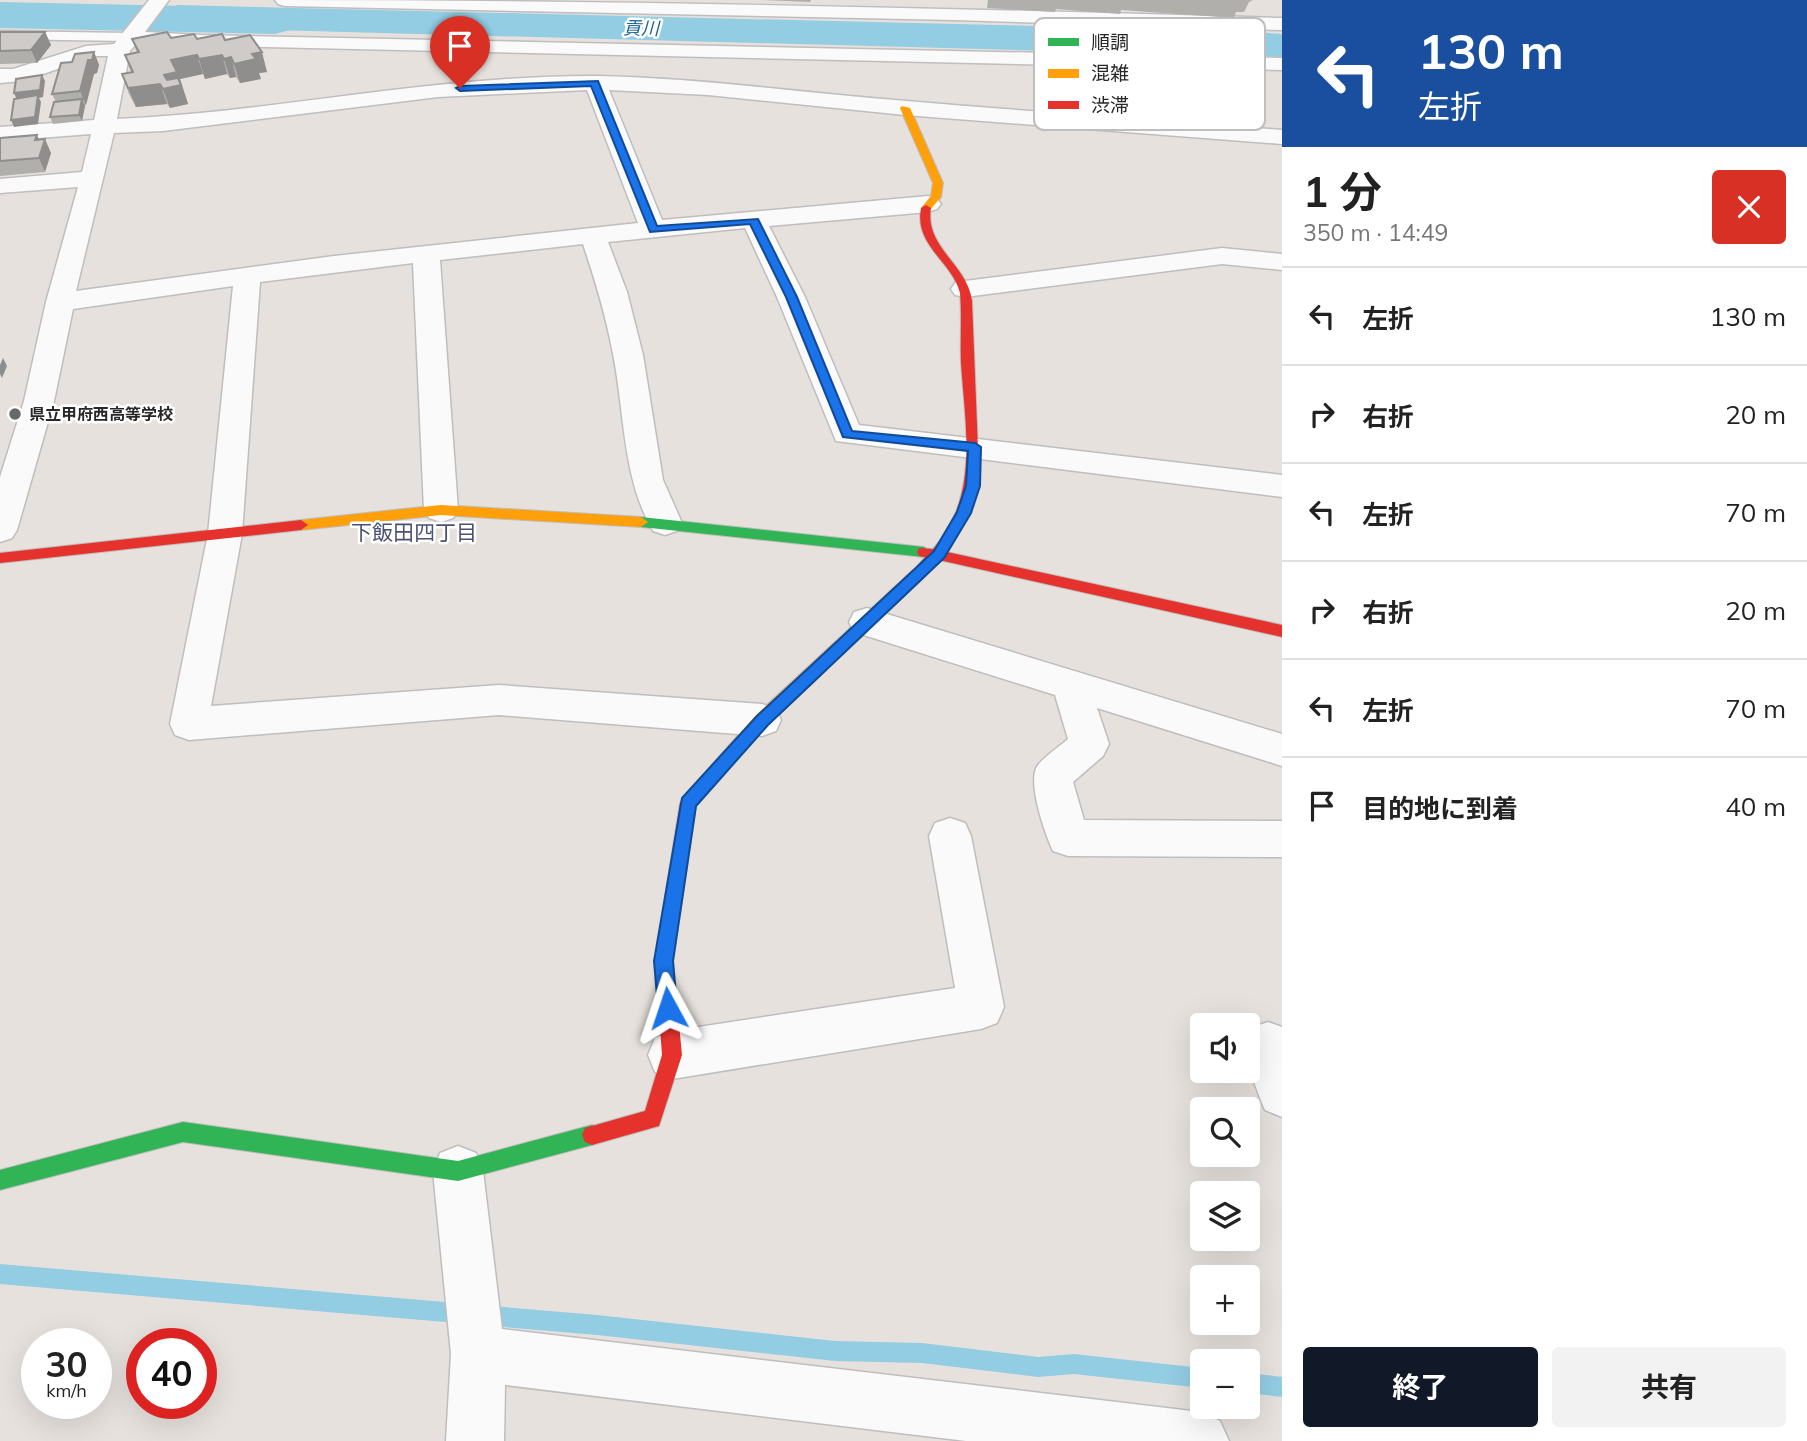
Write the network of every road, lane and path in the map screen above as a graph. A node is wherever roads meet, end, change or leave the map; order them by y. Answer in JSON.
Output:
{"nodes":[{"id":1,"x":285,"y":0,"type":"edge"},
{"id":2,"x":158,"y":1,"type":"edge"},
{"id":3,"x":1108,"y":18,"type":"edge"},
{"id":4,"x":0,"y":34,"type":"edge"},
{"id":5,"x":127,"y":40,"type":"junction"},
{"id":6,"x":1034,"y":57,"type":"edge"},
{"id":7,"x":0,"y":76,"type":"edge"},
{"id":8,"x":594,"y":83,"type":"junction"},
{"id":9,"x":905,"y":107,"type":"junction"},
{"id":10,"x":1034,"y":117,"type":"edge"},
{"id":11,"x":103,"y":127,"type":"junction"},
{"id":12,"x":1194,"y":130,"type":"edge"},
{"id":13,"x":0,"y":134,"type":"edge"},
{"id":14,"x":1282,"y":137,"type":"edge"},
{"id":15,"x":93,"y":178,"type":"junction"},
{"id":16,"x":0,"y":186,"type":"edge"},
{"id":17,"x":928,"y":204,"type":"junction"},
{"id":18,"x":754,"y":221,"type":"junction"},
{"id":19,"x":653,"y":229,"type":"junction"},
{"id":20,"x":593,"y":236,"type":"junction"},
{"id":21,"x":426,"y":256,"type":"junction"},
{"id":22,"x":1282,"y":262,"type":"edge"},
{"id":23,"x":247,"y":277,"type":"junction"},
{"id":24,"x":965,"y":289,"type":"junction"},
{"id":25,"x":60,"y":302,"type":"junction"},
{"id":26,"x":975,"y":447,"type":"junction"},
{"id":27,"x":1282,"y":486,"type":"edge"},
{"id":28,"x":441,"y":510,"type":"junction"},
{"id":29,"x":665,"y":523,"type":"junction"},
{"id":30,"x":0,"y":530,"type":"edge"},
{"id":31,"x":225,"y":534,"type":"junction"},
{"id":32,"x":939,"y":554,"type":"junction"},
{"id":33,"x":0,"y":558,"type":"edge"},
{"id":34,"x":867,"y":622,"type":"junction"},
{"id":35,"x":1282,"y":632,"type":"edge"},
{"id":36,"x":1070,"y":685,"type":"junction"},
{"id":37,"x":762,"y":720,"type":"junction"},
{"id":38,"x":1282,"y":750,"type":"edge"},
{"id":39,"x":950,"y":836,"type":"dead end"},
{"id":40,"x":1282,"y":839,"type":"edge"},
{"id":41,"x":1268,"y":1045,"type":"dead end"},
{"id":42,"x":672,"y":1055,"type":"junction"},
{"id":43,"x":1282,"y":1093,"type":"edge"},
{"id":44,"x":458,"y":1171,"type":"junction"},
{"id":45,"x":0,"y":1180,"type":"edge"},
{"id":46,"x":478,"y":1354,"type":"junction"},
{"id":47,"x":475,"y":1441,"type":"edge"},
{"id":48,"x":1200,"y":1441,"type":"edge"}],
"edges":[{"from":1,"to":3,"type":"street"},
{"from":2,"to":5,"type":"street"},
{"from":4,"to":5,"type":"lane"},
{"from":5,"to":6,"type":"street"},
{"from":5,"to":7,"type":"street"},
{"from":5,"to":11,"type":"street"},
{"from":8,"to":9,"type":"street"},
{"from":8,"to":11,"type":"street"},
{"from":8,"to":19,"type":"street"},
{"from":9,"to":10,"type":"street"},
{"from":9,"to":17,"type":"street"},
{"from":11,"to":13,"type":"street"},
{"from":11,"to":15,"type":"street"},
{"from":12,"to":14,"type":"street"},
{"from":15,"to":16,"type":"street"},
{"from":15,"to":25,"type":"street"},
{"from":17,"to":18,"type":"street"},
{"from":17,"to":24,"type":"street"},
{"from":18,"to":19,"type":"street"},
{"from":18,"to":26,"type":"street"},
{"from":19,"to":20,"type":"street"},
{"from":20,"to":21,"type":"street"},
{"from":20,"to":29,"type":"street"},
{"from":21,"to":23,"type":"street"},
{"from":21,"to":28,"type":"street"},
{"from":22,"to":24,"type":"street"},
{"from":23,"to":25,"type":"street"},
{"from":23,"to":31,"type":"street"},
{"from":24,"to":26,"type":"street"},
{"from":25,"to":30,"type":"street"},
{"from":26,"to":27,"type":"street"},
{"from":26,"to":32,"type":"street"},
{"from":28,"to":29,"type":"street"},
{"from":28,"to":31,"type":"street"},
{"from":29,"to":32,"type":"street"},
{"from":31,"to":33,"type":"street"},
{"from":31,"to":37,"type":"street"},
{"from":32,"to":34,"type":"street"},
{"from":32,"to":35,"type":"street"},
{"from":34,"to":36,"type":"street"},
{"from":34,"to":37,"type":"street"},
{"from":36,"to":38,"type":"street"},
{"from":36,"to":40,"type":"street"},
{"from":37,"to":42,"type":"street"},
{"from":39,"to":42,"type":"street"},
{"from":41,"to":43,"type":"street"},
{"from":42,"to":44,"type":"street"},
{"from":44,"to":45,"type":"street"},
{"from":44,"to":46,"type":"street"},
{"from":46,"to":47,"type":"street"},
{"from":46,"to":48,"type":"street"}]}
